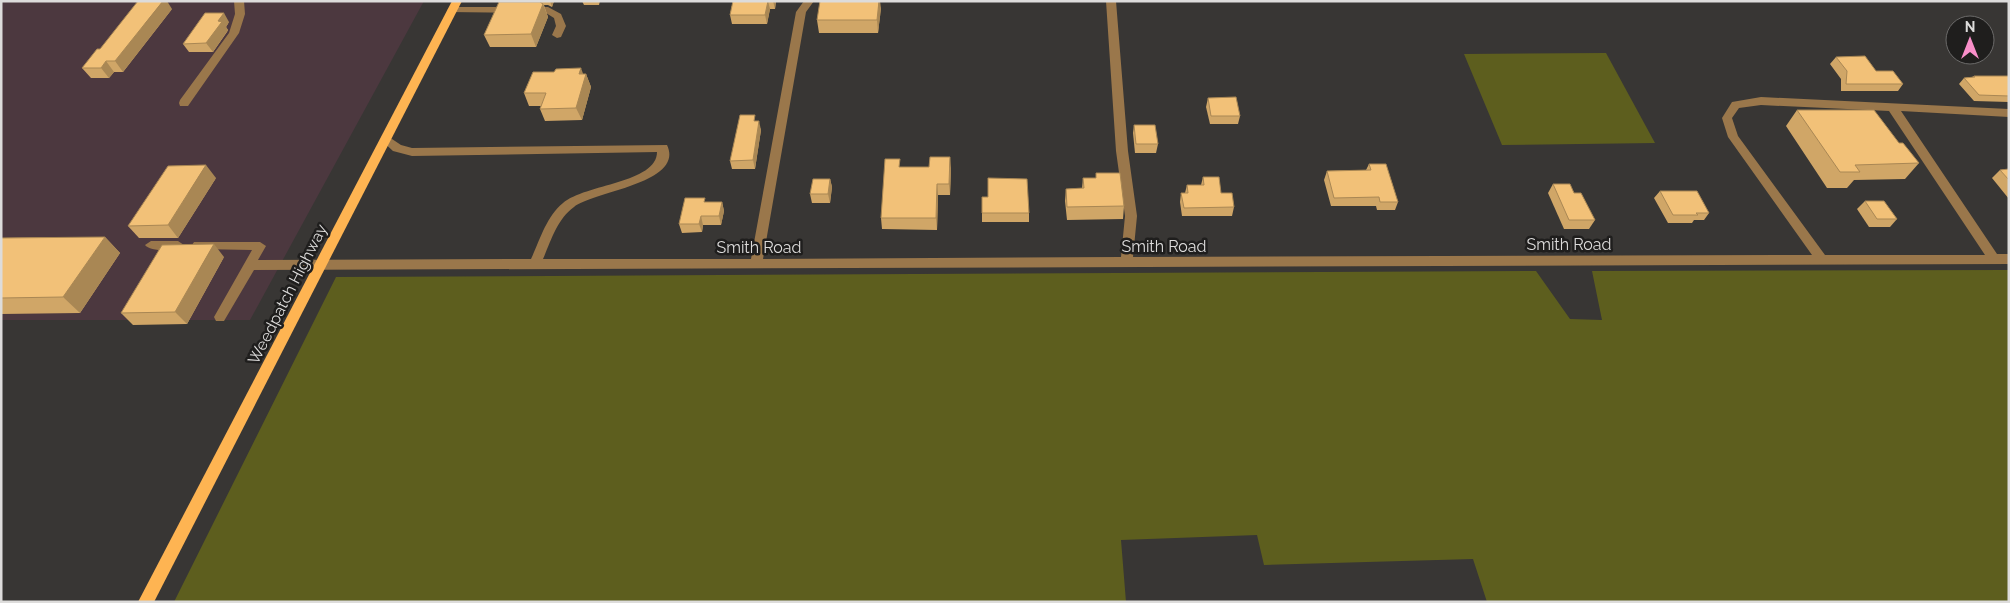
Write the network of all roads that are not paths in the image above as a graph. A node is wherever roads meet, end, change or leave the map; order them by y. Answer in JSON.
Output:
{"nodes":[{"id":1,"x":239,"y":1,"type":"edge"},
{"id":2,"x":809,"y":1,"type":"edge"},
{"id":3,"x":1111,"y":1,"type":"edge"},
{"id":4,"x":454,"y":6,"type":"edge"},
{"id":5,"x":557,"y":35,"type":"dead end"},
{"id":6,"x":184,"y":103,"type":"dead end"},
{"id":7,"x":1893,"y":108,"type":"junction"},
{"id":8,"x":2009,"y":113,"type":"edge"},
{"id":9,"x":386,"y":139,"type":"junction"},
{"id":10,"x":151,"y":245,"type":"dead end"},
{"id":11,"x":1994,"y":259,"type":"junction"},
{"id":12,"x":2009,"y":259,"type":"edge"},
{"id":13,"x":1822,"y":260,"type":"junction"},
{"id":14,"x":1128,"y":262,"type":"junction"},
{"id":15,"x":535,"y":264,"type":"junction"},
{"id":16,"x":756,"y":264,"type":"junction"},
{"id":17,"x":250,"y":265,"type":"junction"},
{"id":18,"x":320,"y":265,"type":"junction"},
{"id":19,"x":220,"y":317,"type":"dead end"},
{"id":20,"x":146,"y":602,"type":"edge"}],
"edges":[{"from":1,"to":6,"type":"street"},
{"from":2,"to":16,"type":"street"},
{"from":3,"to":14,"type":"street"},
{"from":4,"to":5,"type":"street"},
{"from":4,"to":9,"type":"main road","name":"Weedpatch Highway"},
{"from":7,"to":8,"type":"street"},
{"from":7,"to":11,"type":"street"},
{"from":7,"to":13,"type":"street"},
{"from":9,"to":15,"type":"street"},
{"from":9,"to":18,"type":"main road","name":"Weedpatch Highway"},
{"from":10,"to":17,"type":"street"},
{"from":11,"to":12,"type":"street","name":"Smith Road"},
{"from":11,"to":13,"type":"street","name":"Smith Road"},
{"from":13,"to":14,"type":"street","name":"Smith Road"},
{"from":14,"to":16,"type":"street","name":"Smith Road"},
{"from":15,"to":16,"type":"street","name":"Smith Road"},
{"from":15,"to":18,"type":"street","name":"Smith Road"},
{"from":17,"to":18,"type":"street","name":"Smith Road"},
{"from":17,"to":19,"type":"street"},
{"from":18,"to":20,"type":"main road","name":"Weedpatch Highway"}]}
